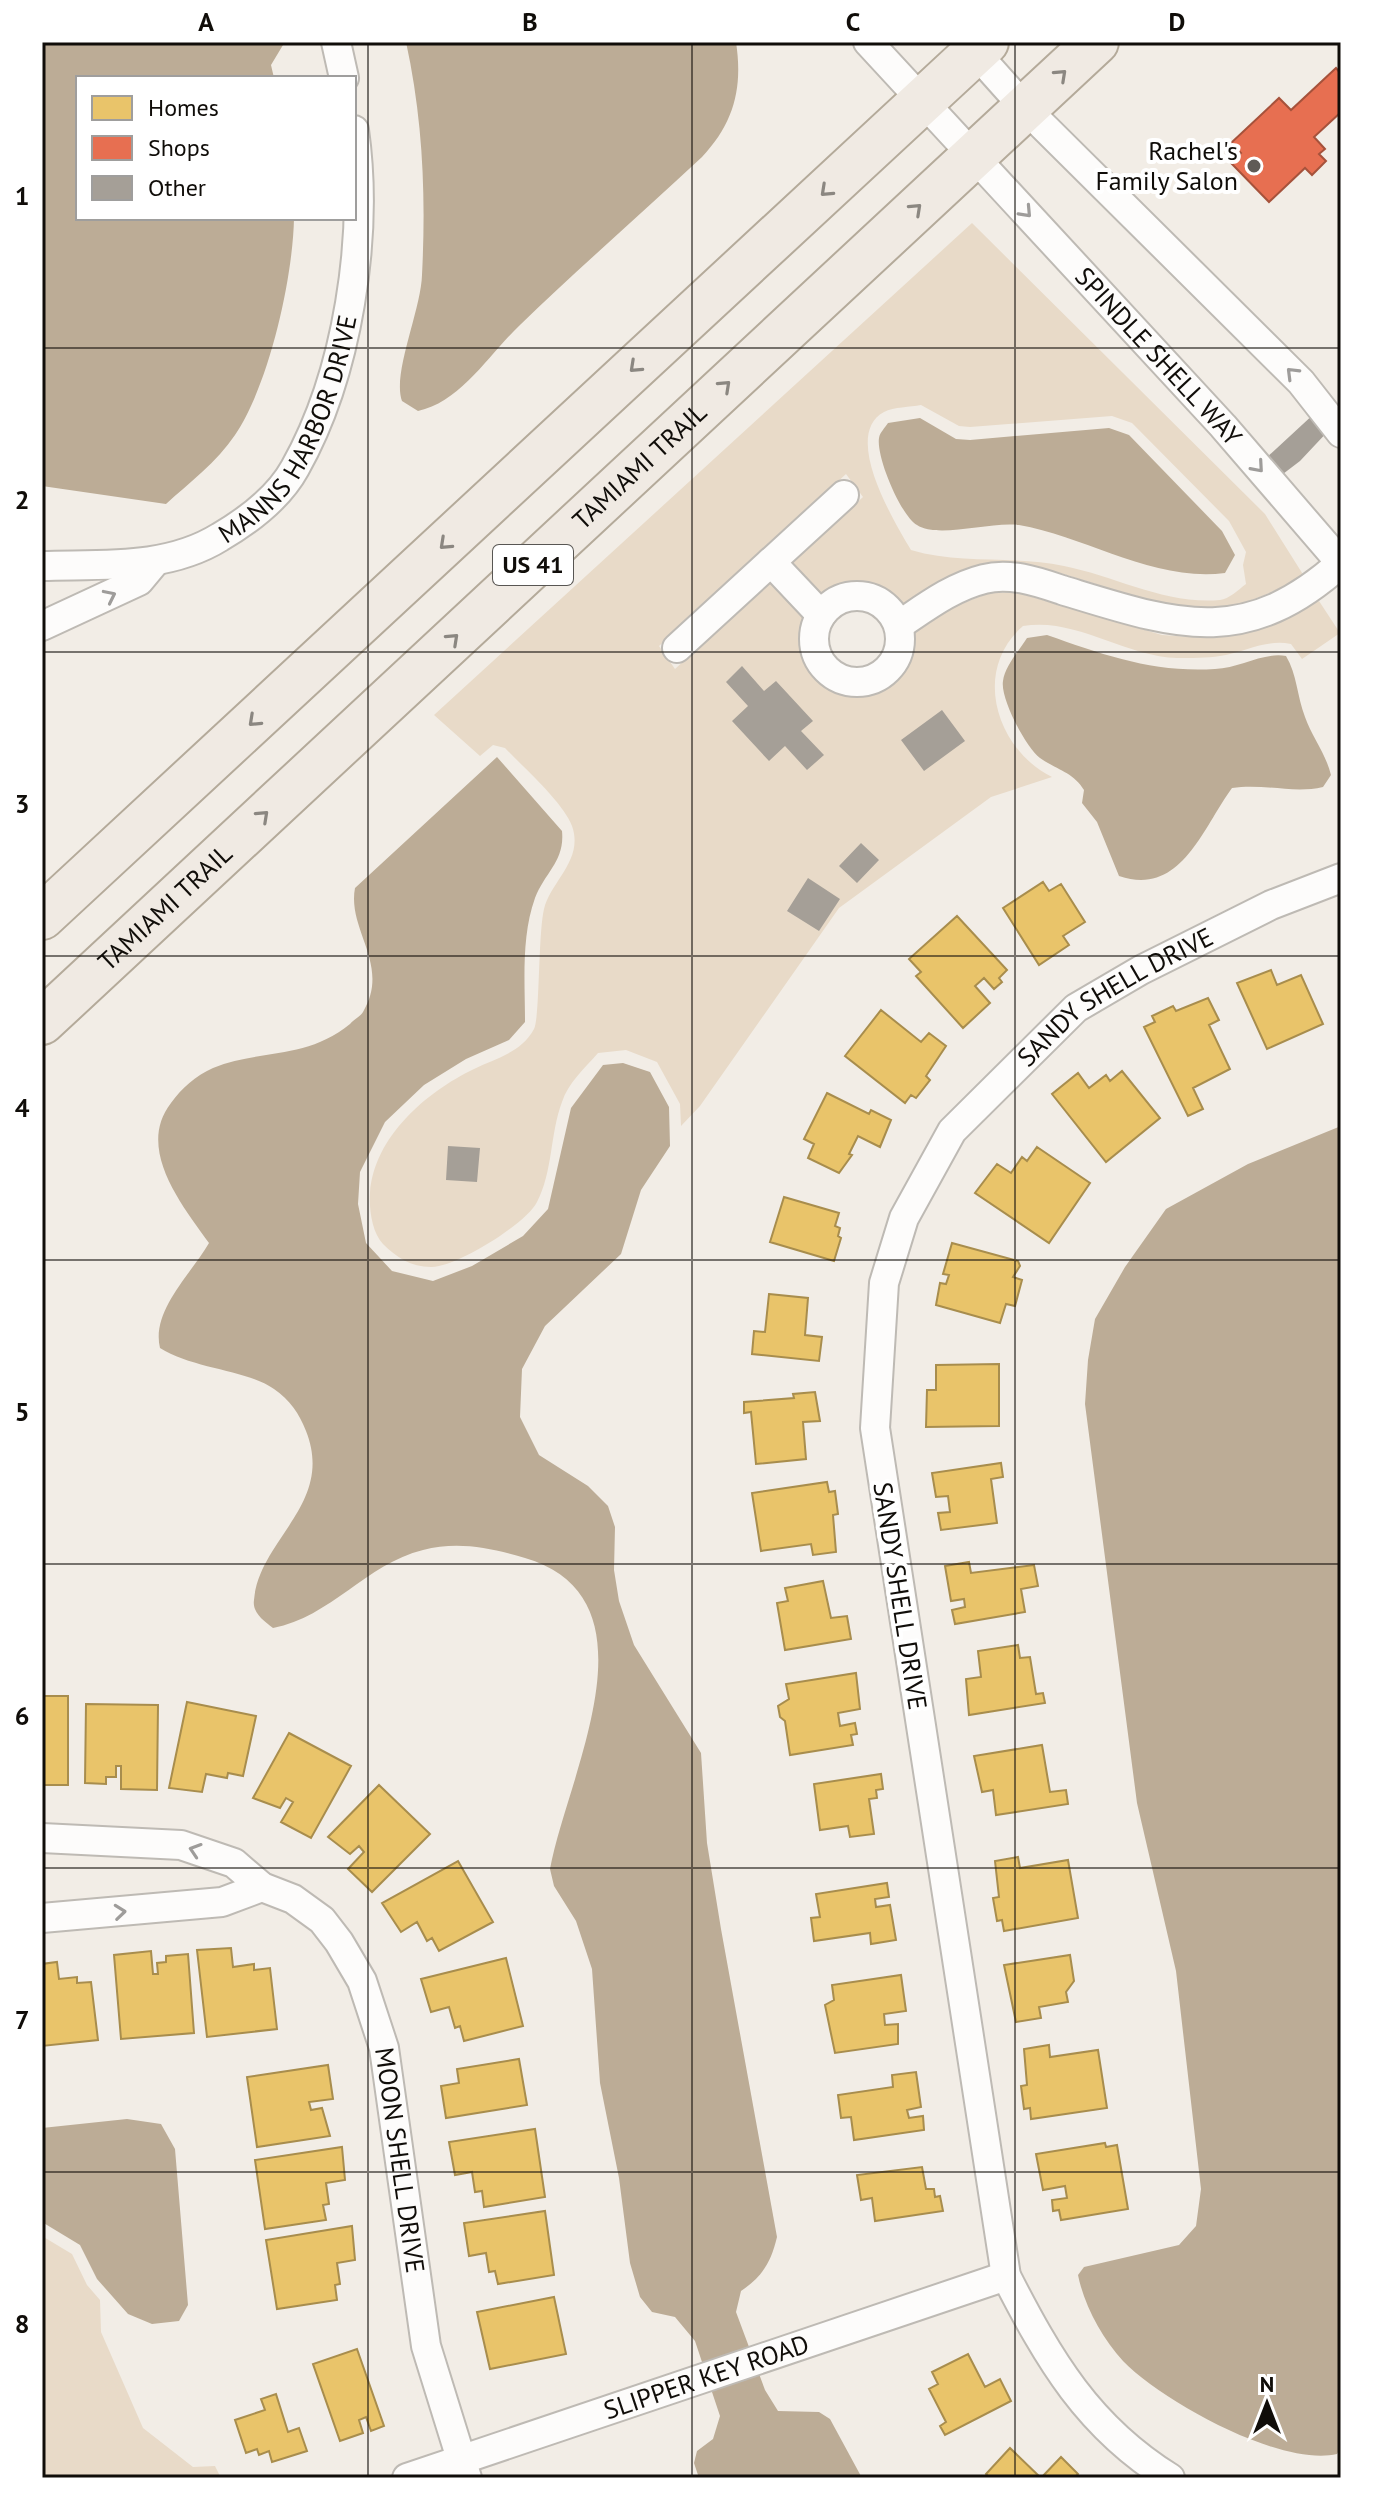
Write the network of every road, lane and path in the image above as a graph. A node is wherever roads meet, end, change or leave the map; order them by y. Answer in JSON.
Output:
{"nodes":[{"id":1,"x":336,"y":42,"type":"edge"},
{"id":2,"x":868,"y":42,"type":"edge"},
{"id":3,"x":1096,"y":42,"type":"edge"},
{"id":4,"x":976,"y":45,"type":"edge"},
{"id":5,"x":344,"y":76,"type":"edge"},
{"id":6,"x":923,"y":101,"type":"junction"},
{"id":7,"x":1025,"y":108,"type":"junction"},
{"id":8,"x":974,"y":155,"type":"junction"},
{"id":9,"x":356,"y":172,"type":"edge"},
{"id":10,"x":1341,"y":433,"type":"edge"},
{"id":11,"x":844,"y":495,"type":"dead end"},
{"id":12,"x":771,"y":562,"type":"junction"},
{"id":13,"x":154,"y":563,"type":"junction"},
{"id":14,"x":1341,"y":563,"type":"edge"},
{"id":15,"x":42,"y":566,"type":"edge"},
{"id":16,"x":821,"y":615,"type":"junction"},
{"id":17,"x":899,"y":625,"type":"junction"},
{"id":18,"x":42,"y":626,"type":"edge"},
{"id":19,"x":677,"y":648,"type":"dead end"},
{"id":20,"x":1341,"y":878,"type":"edge"},
{"id":21,"x":42,"y":917,"type":"edge"},
{"id":22,"x":42,"y":1022,"type":"edge"},
{"id":23,"x":42,"y":1838,"type":"edge"},
{"id":24,"x":262,"y":1887,"type":"junction"},
{"id":25,"x":42,"y":1918,"type":"edge"},
{"id":26,"x":1006,"y":2276,"type":"junction"},
{"id":27,"x":464,"y":2469,"type":"edge"},
{"id":28,"x":407,"y":2478,"type":"edge"},
{"id":29,"x":1170,"y":2478,"type":"edge"}],
"edges":[{"from":1,"to":5,"type":"street"},
{"from":2,"to":6,"type":"street","name":"SPINDLE SHELL WAY"},
{"from":7,"to":3,"type":"main road","name":"TAMIAMI TRAIL","number":"US 41","one_way":true},
{"from":4,"to":6,"type":"main road","number":"US 41"},
{"from":4,"to":7,"type":"street"},
{"from":6,"to":8,"type":"street","name":"SPINDLE SHELL WAY"},
{"from":6,"to":21,"type":"main road","number":"US 41","one_way":true},
{"from":7,"to":8,"type":"main road","name":"TAMIAMI TRAIL","number":"US 41"},
{"from":10,"to":7,"type":"street","one_way":true},
{"from":8,"to":14,"type":"street","name":"SPINDLE SHELL WAY","one_way":true},
{"from":22,"to":8,"type":"main road","name":"TAMIAMI TRAIL","number":"US 41","one_way":true},
{"from":9,"to":13,"type":"street","name":"MANNS HARBOR DRIVE"},
{"from":11,"to":12,"type":"street"},
{"from":12,"to":16,"type":"street"},
{"from":12,"to":19,"type":"street"},
{"from":13,"to":15,"type":"street","name":"MANNS HARBOR DRIVE"},
{"from":18,"to":13,"type":"street","one_way":true},
{"from":14,"to":17,"type":"street"},
{"from":16,"to":17,"type":"street"},
{"from":16,"to":17,"type":"street"},
{"from":20,"to":26,"type":"street","name":"SANDY SHELL DRIVE"},
{"from":24,"to":23,"type":"street","name":"MOON SHELL DRIVE","one_way":true},
{"from":25,"to":24,"type":"street","one_way":true},
{"from":24,"to":27,"type":"street","name":"MOON SHELL DRIVE"},
{"from":26,"to":27,"type":"street","name":"SLIPPER KEY ROAD"},
{"from":26,"to":29,"type":"street","name":"SANDY SHELL DRIVE"},
{"from":27,"to":28,"type":"street","name":"SLIPPER KEY ROAD"}]}
